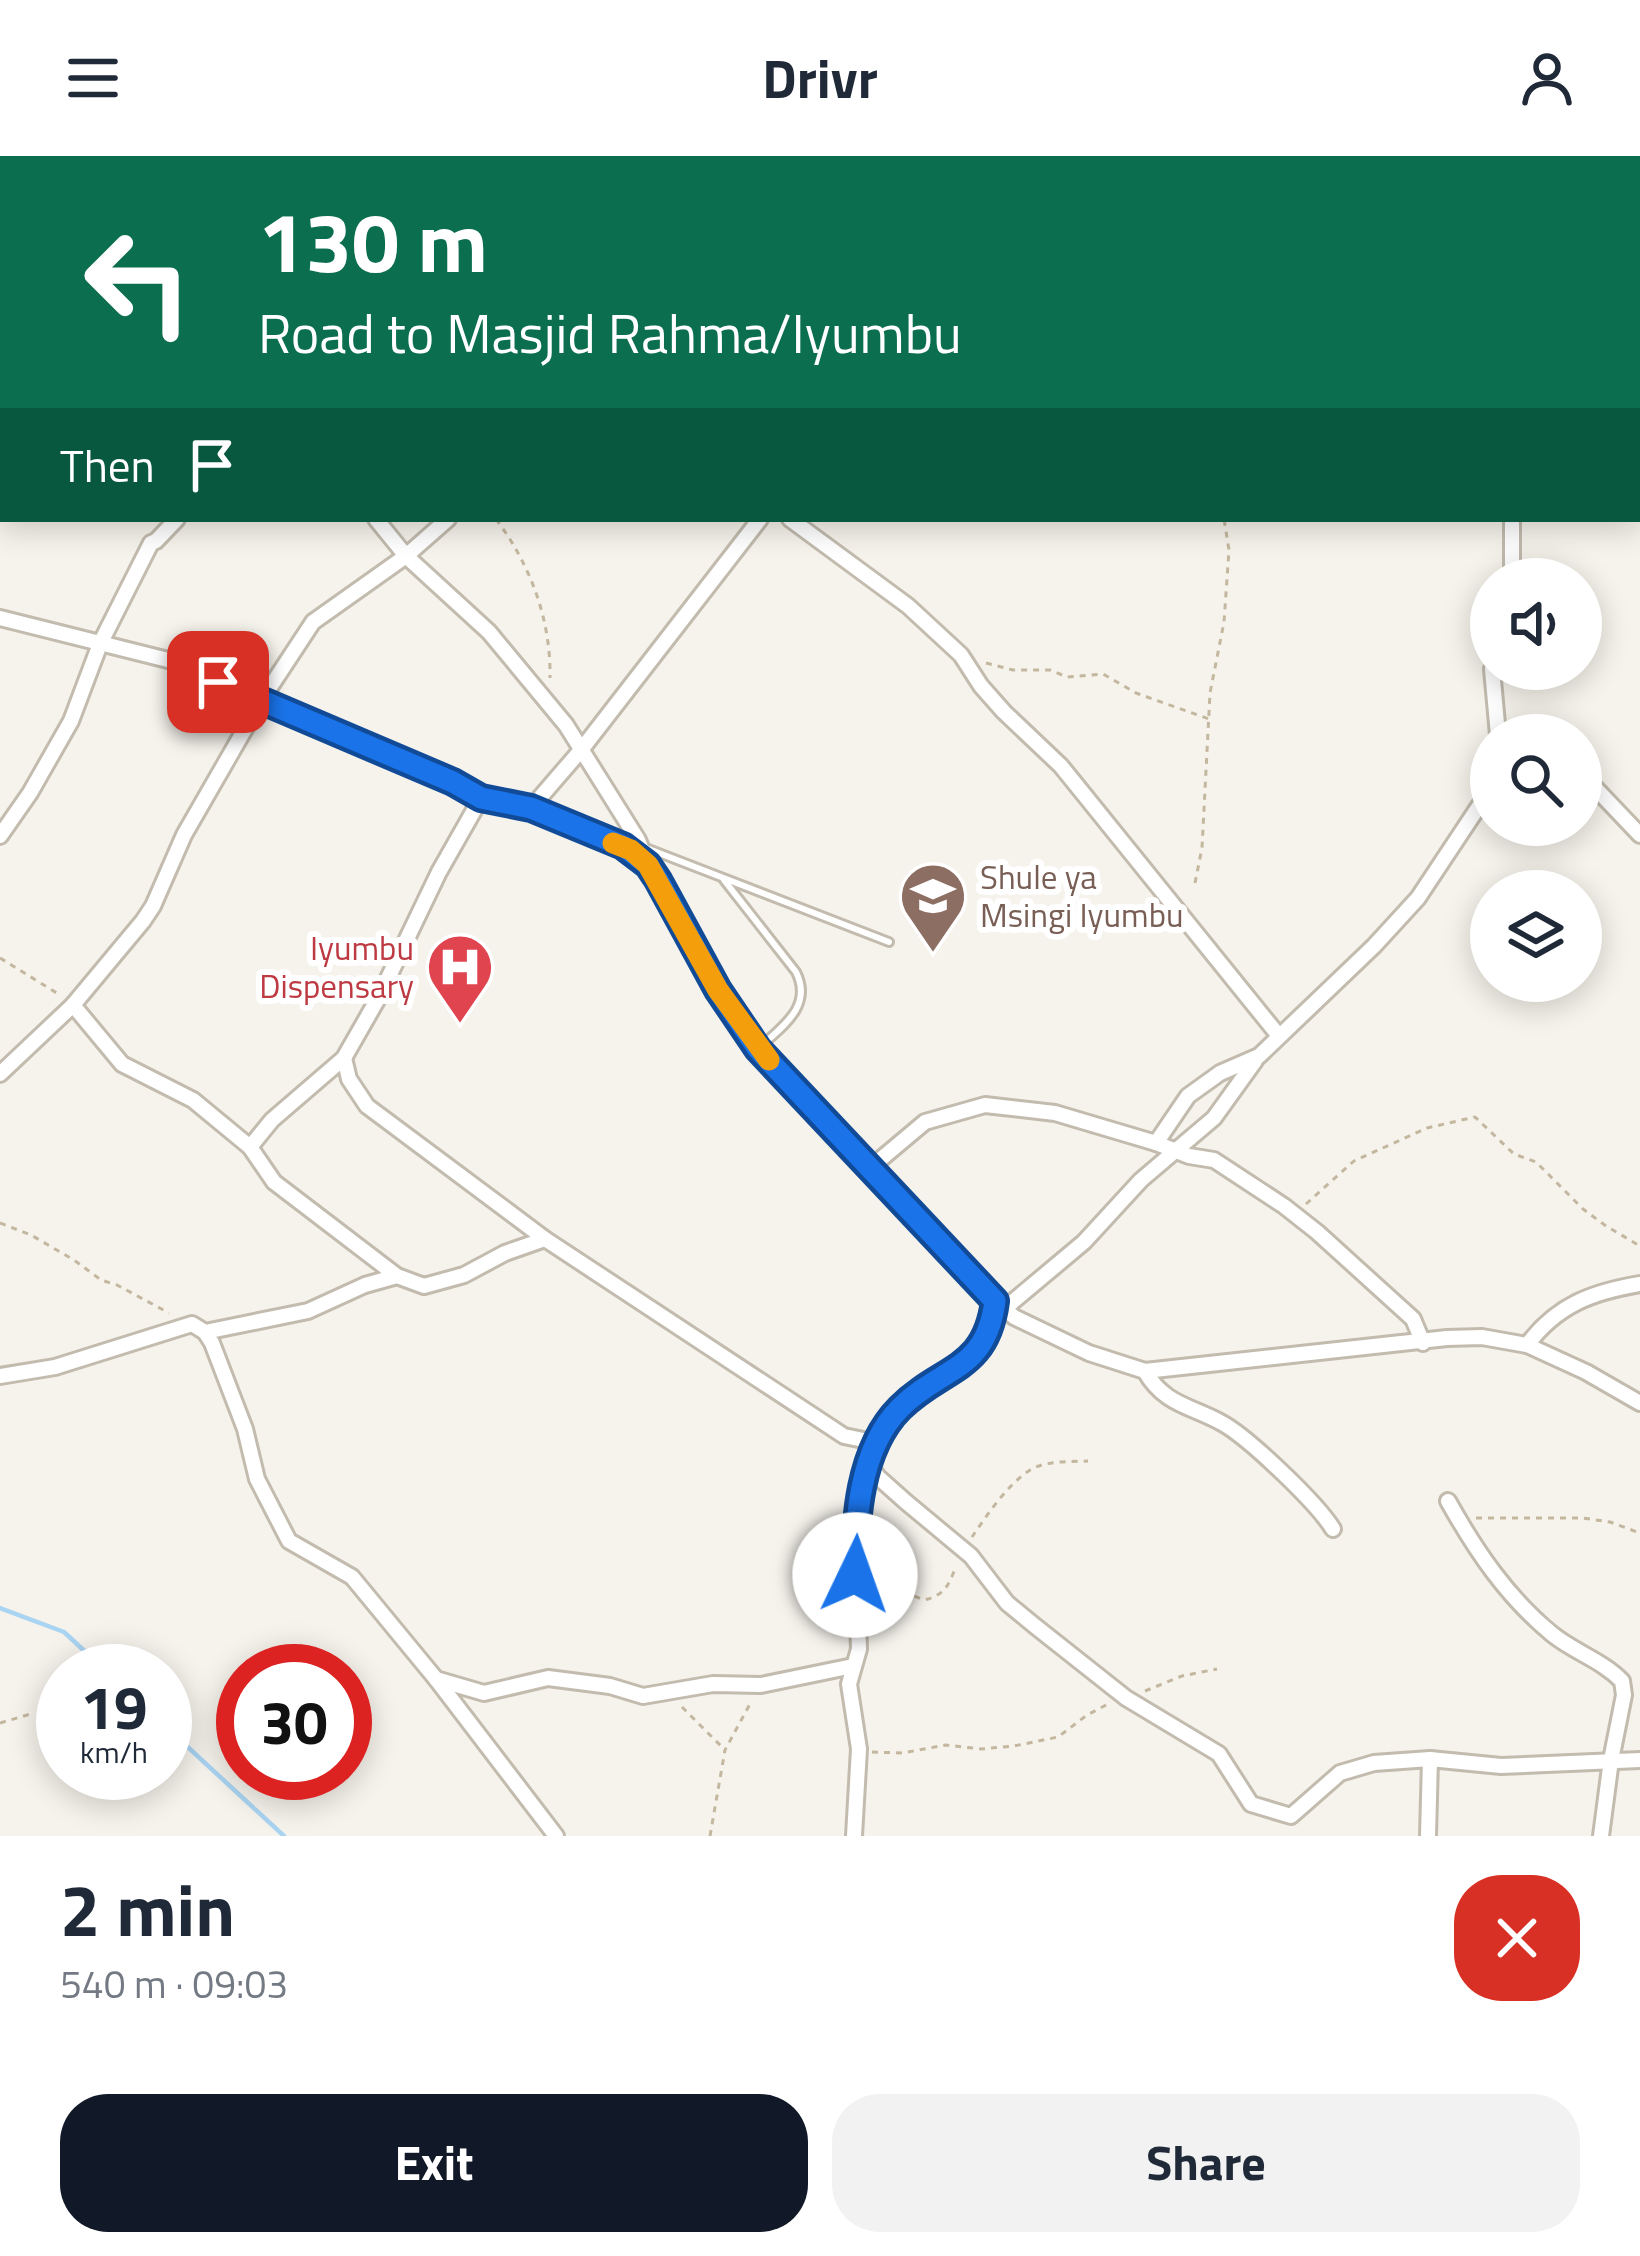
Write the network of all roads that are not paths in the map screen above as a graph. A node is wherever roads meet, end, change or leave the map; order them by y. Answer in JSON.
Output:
{"nodes":[{"id":1,"x":173,"y":522,"type":"edge"},
{"id":2,"x":378,"y":522,"type":"edge"},
{"id":3,"x":445,"y":522,"type":"edge"},
{"id":4,"x":758,"y":522,"type":"edge"},
{"id":5,"x":794,"y":522,"type":"edge"},
{"id":6,"x":1512,"y":522,"type":"edge"},
{"id":7,"x":406,"y":556,"type":"junction"},
{"id":8,"x":1513,"y":558,"type":"edge"},
{"id":9,"x":0,"y":618,"type":"edge"},
{"id":10,"x":100,"y":644,"type":"junction"},
{"id":11,"x":261,"y":701,"type":"junction"},
{"id":12,"x":581,"y":750,"type":"junction"},
{"id":13,"x":1602,"y":795,"type":"edge"},
{"id":14,"x":481,"y":798,"type":"junction"},
{"id":15,"x":531,"y":808,"type":"junction"},
{"id":16,"x":1470,"y":820,"type":"edge"},
{"id":17,"x":1640,"y":835,"type":"edge"},
{"id":18,"x":0,"y":836,"type":"edge"},
{"id":19,"x":642,"y":847,"type":"junction"},
{"id":20,"x":648,"y":865,"type":"junction"},
{"id":21,"x":721,"y":878,"type":"junction"},
{"id":22,"x":889,"y":942,"type":"dead end"},
{"id":23,"x":73,"y":1005,"type":"junction"},
{"id":24,"x":1280,"y":1036,"type":"junction"},
{"id":25,"x":758,"y":1049,"type":"junction"},
{"id":26,"x":1259,"y":1056,"type":"junction"},
{"id":27,"x":344,"y":1058,"type":"junction"},
{"id":28,"x":0,"y":1073,"type":"edge"},
{"id":29,"x":1156,"y":1143,"type":"junction"},
{"id":30,"x":250,"y":1147,"type":"junction"},
{"id":31,"x":1173,"y":1150,"type":"junction"},
{"id":32,"x":869,"y":1169,"type":"junction"},
{"id":33,"x":545,"y":1239,"type":"junction"},
{"id":34,"x":397,"y":1276,"type":"junction"},
{"id":35,"x":1638,"y":1282,"type":"edge"},
{"id":36,"x":999,"y":1305,"type":"junction"},
{"id":37,"x":198,"y":1328,"type":"junction"},
{"id":38,"x":1423,"y":1342,"type":"junction"},
{"id":39,"x":1527,"y":1345,"type":"junction"},
{"id":40,"x":1145,"y":1371,"type":"junction"},
{"id":41,"x":0,"y":1376,"type":"edge"},
{"id":42,"x":1640,"y":1403,"type":"edge"},
{"id":43,"x":878,"y":1443,"type":"junction"},
{"id":44,"x":868,"y":1464,"type":"junction"},
{"id":45,"x":1448,"y":1501,"type":"dead end"},
{"id":46,"x":1333,"y":1529,"type":"dead end"},
{"id":47,"x":853,"y":1666,"type":"junction"},
{"id":48,"x":436,"y":1679,"type":"junction"},
{"id":49,"x":1430,"y":1759,"type":"junction"},
{"id":50,"x":1611,"y":1760,"type":"junction"},
{"id":51,"x":1640,"y":1760,"type":"edge"},
{"id":52,"x":556,"y":1836,"type":"edge"},
{"id":53,"x":854,"y":1836,"type":"edge"},
{"id":54,"x":1428,"y":1836,"type":"edge"},
{"id":55,"x":1601,"y":1836,"type":"edge"}],
"edges":[{"from":1,"to":10,"type":"street"},
{"from":2,"to":7,"type":"street"},
{"from":3,"to":7,"type":"street"},
{"from":4,"to":12,"type":"street"},
{"from":5,"to":24,"type":"street"},
{"from":6,"to":8,"type":"street"},
{"from":7,"to":11,"type":"street"},
{"from":7,"to":12,"type":"street"},
{"from":9,"to":10,"type":"street"},
{"from":10,"to":11,"type":"street"},
{"from":10,"to":18,"type":"street"},
{"from":11,"to":14,"type":"street"},
{"from":11,"to":23,"type":"street"},
{"from":12,"to":15,"type":"street"},
{"from":12,"to":19,"type":"street"},
{"from":13,"to":17,"type":"street"},
{"from":14,"to":15,"type":"street"},
{"from":14,"to":27,"type":"street"},
{"from":15,"to":20,"type":"street"},
{"from":16,"to":24,"type":"street"},
{"from":19,"to":20,"type":"street"},
{"from":19,"to":21,"type":"lane"},
{"from":20,"to":25,"type":"street"},
{"from":21,"to":22,"type":"lane"},
{"from":21,"to":25,"type":"lane"},
{"from":23,"to":28,"type":"street"},
{"from":23,"to":30,"type":"street"},
{"from":24,"to":26,"type":"street"},
{"from":25,"to":32,"type":"street"},
{"from":26,"to":29,"type":"street"},
{"from":26,"to":31,"type":"street"},
{"from":27,"to":30,"type":"street"},
{"from":27,"to":33,"type":"street"},
{"from":29,"to":31,"type":"street"},
{"from":29,"to":32,"type":"street"},
{"from":30,"to":34,"type":"street"},
{"from":31,"to":36,"type":"street"},
{"from":31,"to":38,"type":"street"},
{"from":32,"to":36,"type":"street"},
{"from":33,"to":34,"type":"street"},
{"from":33,"to":43,"type":"street"},
{"from":34,"to":37,"type":"street"},
{"from":35,"to":39,"type":"street"},
{"from":36,"to":40,"type":"street"},
{"from":36,"to":43,"type":"street"},
{"from":37,"to":41,"type":"street"},
{"from":37,"to":48,"type":"street"},
{"from":38,"to":39,"type":"street"},
{"from":38,"to":40,"type":"street"},
{"from":39,"to":42,"type":"street"},
{"from":40,"to":46,"type":"street"},
{"from":43,"to":44,"type":"street"},
{"from":44,"to":47,"type":"street"},
{"from":44,"to":49,"type":"street"},
{"from":45,"to":50,"type":"street"},
{"from":47,"to":48,"type":"street"},
{"from":47,"to":53,"type":"street"},
{"from":48,"to":52,"type":"street"},
{"from":49,"to":50,"type":"street"},
{"from":49,"to":54,"type":"street"},
{"from":50,"to":51,"type":"street"},
{"from":50,"to":55,"type":"street"}]}
